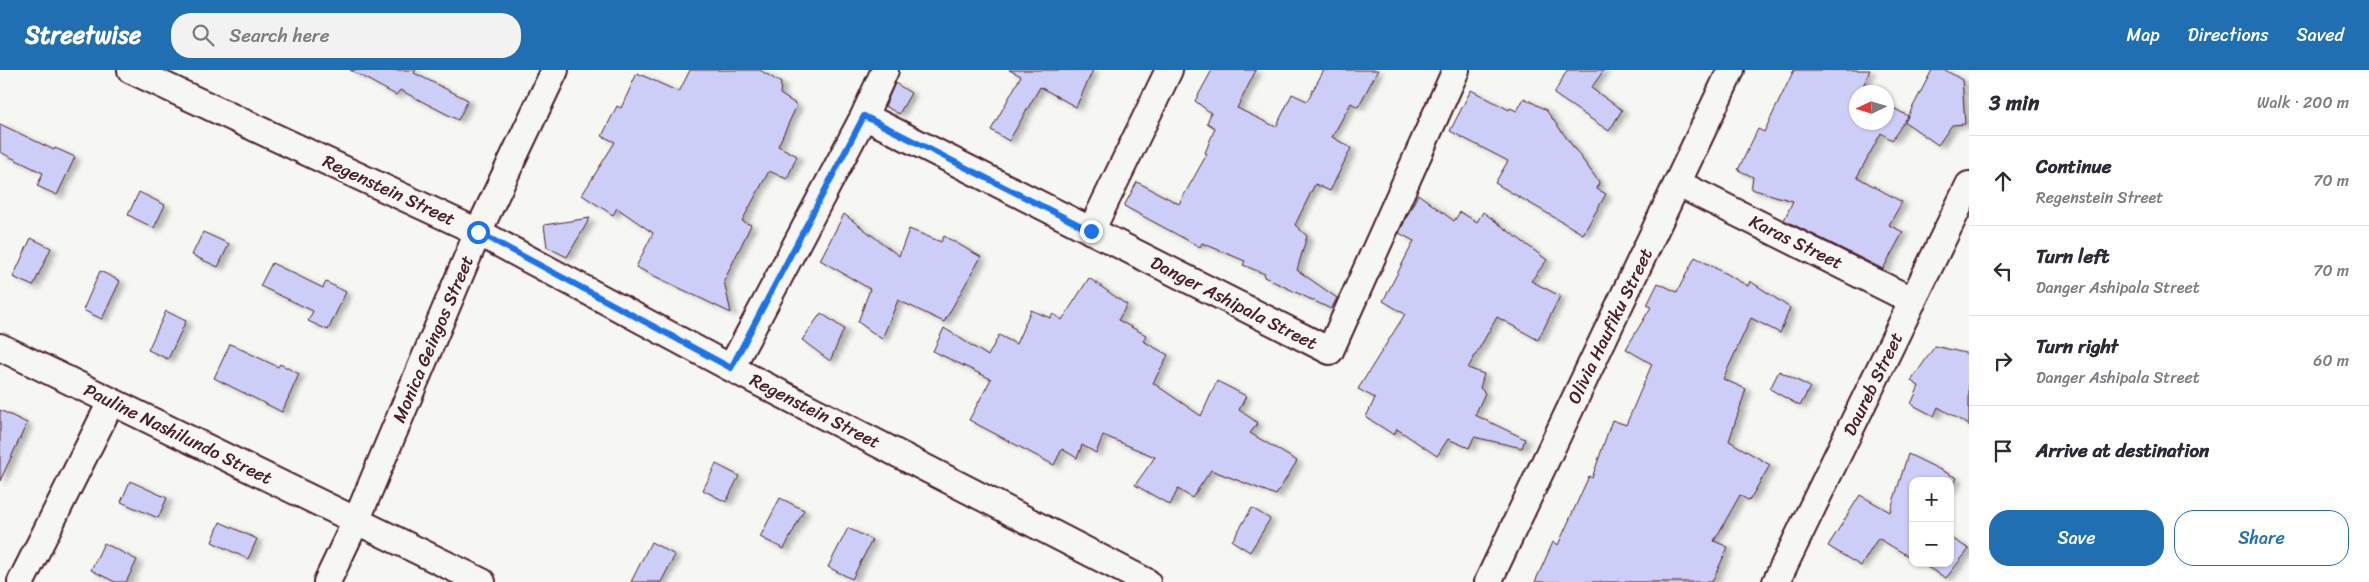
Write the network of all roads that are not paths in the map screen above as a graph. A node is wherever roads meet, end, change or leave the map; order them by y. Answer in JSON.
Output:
{"nodes":[{"id":1,"x":132,"y":70,"type":"edge"},
{"id":2,"x":555,"y":70,"type":"edge"},
{"id":3,"x":885,"y":70,"type":"edge"},
{"id":4,"x":1169,"y":70,"type":"edge"},
{"id":5,"x":1456,"y":70,"type":"edge"},
{"id":6,"x":1732,"y":70,"type":"edge"},
{"id":7,"x":864,"y":116,"type":"junction"},
{"id":8,"x":1679,"y":184,"type":"junction"},
{"id":9,"x":1969,"y":185,"type":"edge"},
{"id":10,"x":1091,"y":231,"type":"junction"},
{"id":11,"x":478,"y":232,"type":"junction"},
{"id":12,"x":1913,"y":301,"type":"junction"},
{"id":13,"x":0,"y":347,"type":"edge"},
{"id":14,"x":731,"y":368,"type":"junction"},
{"id":15,"x":111,"y":402,"type":"junction"},
{"id":16,"x":357,"y":519,"type":"junction"},
{"id":17,"x":21,"y":582,"type":"edge"},
{"id":18,"x":327,"y":582,"type":"edge"},
{"id":19,"x":482,"y":582,"type":"edge"},
{"id":20,"x":1147,"y":582,"type":"edge"},
{"id":21,"x":1488,"y":582,"type":"edge"},
{"id":22,"x":1776,"y":582,"type":"edge"}],
"edges":[{"from":1,"to":11,"type":"street","name":"Regenstein Street"},
{"from":2,"to":11,"type":"street","name":"Monica Geingos Street"},
{"from":3,"to":7,"type":"street"},
{"from":4,"to":10,"type":"street"},
{"from":5,"to":10,"type":"street","name":"Danger Ashipala Street"},
{"from":6,"to":8,"type":"street","name":"Olivia Haufiku Street"},
{"from":7,"to":10,"type":"street","name":"Danger Ashipala Street"},
{"from":7,"to":14,"type":"street"},
{"from":8,"to":12,"type":"street","name":"Karas Street"},
{"from":8,"to":21,"type":"street","name":"Olivia Haufiku Street"},
{"from":9,"to":12,"type":"street","name":"Daureb Street"},
{"from":11,"to":14,"type":"street","name":"Regenstein Street"},
{"from":11,"to":16,"type":"street","name":"Monica Geingos Street"},
{"from":12,"to":22,"type":"street","name":"Daureb Street"},
{"from":13,"to":15,"type":"street","name":"Pauline Nashilundo Street"},
{"from":14,"to":20,"type":"street","name":"Regenstein Street"},
{"from":15,"to":16,"type":"street","name":"Pauline Nashilundo Street"},
{"from":15,"to":17,"type":"street"},
{"from":16,"to":18,"type":"street","name":"Monica Geingos Street"},
{"from":16,"to":19,"type":"street","name":"Pauline Nashilundo Street"}]}
